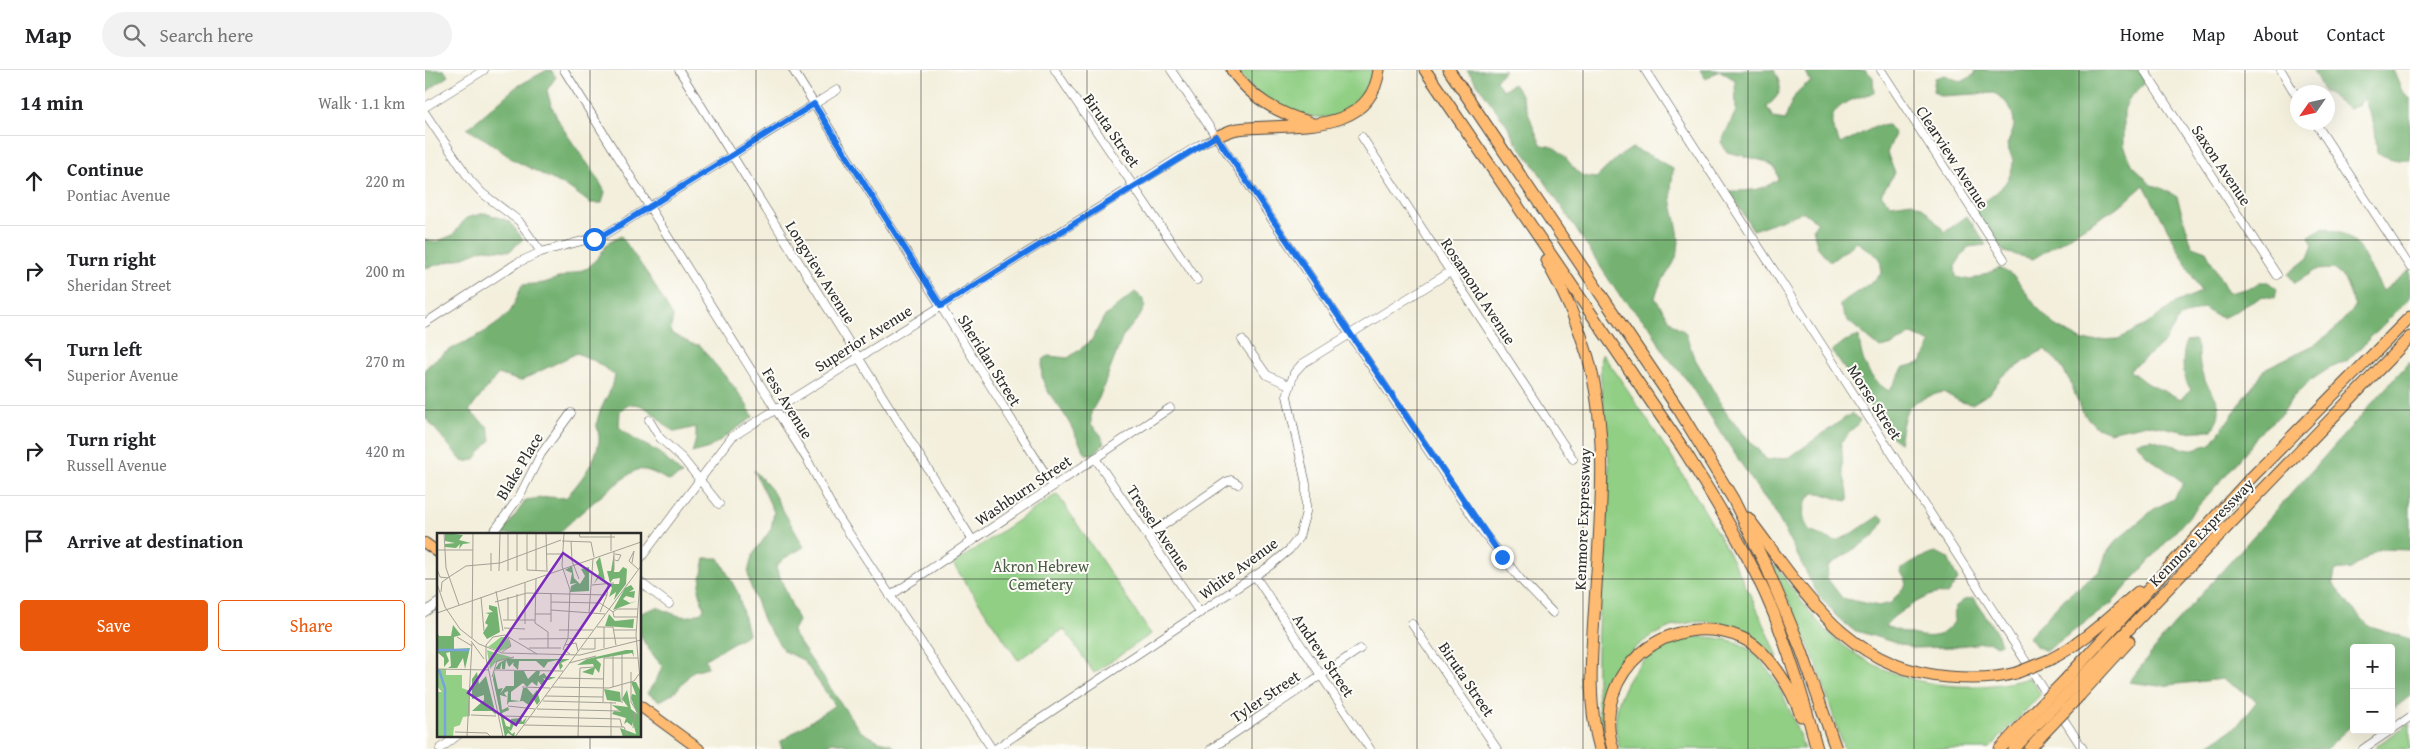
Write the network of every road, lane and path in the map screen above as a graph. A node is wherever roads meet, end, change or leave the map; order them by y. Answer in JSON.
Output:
{"nodes":[{"id":1,"x":484,"y":70,"type":"edge"},
{"id":2,"x":564,"y":70,"type":"edge"},
{"id":3,"x":679,"y":70,"type":"edge"},
{"id":4,"x":793,"y":70,"type":"edge"},
{"id":5,"x":1055,"y":70,"type":"edge"},
{"id":6,"x":1171,"y":70,"type":"edge"},
{"id":7,"x":1232,"y":70,"type":"edge"},
{"id":8,"x":1379,"y":70,"type":"edge"},
{"id":9,"x":1425,"y":70,"type":"edge"},
{"id":10,"x":1449,"y":70,"type":"edge"},
{"id":11,"x":1645,"y":70,"type":"edge"},
{"id":12,"x":1881,"y":70,"type":"edge"},
{"id":13,"x":2144,"y":70,"type":"edge"},
{"id":14,"x":2281,"y":70,"type":"edge"},
{"id":15,"x":2290,"y":85,"type":"edge"},
{"id":16,"x":837,"y":90,"type":"dead end"},
{"id":17,"x":814,"y":104,"type":"junction"},
{"id":18,"x":425,"y":107,"type":"edge"},
{"id":19,"x":425,"y":113,"type":"edge"},
{"id":20,"x":1315,"y":124,"type":"junction"},
{"id":21,"x":2320,"y":130,"type":"edge"},
{"id":22,"x":1216,"y":136,"type":"junction"},
{"id":23,"x":1362,"y":137,"type":"dead end"},
{"id":24,"x":732,"y":155,"type":"junction"},
{"id":25,"x":1134,"y":186,"type":"junction"},
{"id":26,"x":649,"y":206,"type":"junction"},
{"id":27,"x":1522,"y":214,"type":"junction"},
{"id":28,"x":541,"y":252,"type":"junction"},
{"id":29,"x":2004,"y":259,"type":"dead end"},
{"id":30,"x":2410,"y":267,"type":"edge"},
{"id":31,"x":1450,"y":272,"type":"junction"},
{"id":32,"x":2277,"y":275,"type":"dead end"},
{"id":33,"x":1197,"y":280,"type":"dead end"},
{"id":34,"x":941,"y":306,"type":"junction"},
{"id":35,"x":2410,"y":317,"type":"edge"},
{"id":36,"x":425,"y":323,"type":"edge"},
{"id":37,"x":1350,"y":335,"type":"junction"},
{"id":38,"x":2410,"y":337,"type":"edge"},
{"id":39,"x":1242,"y":340,"type":"dead end"},
{"id":40,"x":858,"y":358,"type":"junction"},
{"id":41,"x":1289,"y":385,"type":"junction"},
{"id":42,"x":1170,"y":408,"type":"dead end"},
{"id":43,"x":776,"y":410,"type":"junction"},
{"id":44,"x":571,"y":413,"type":"dead end"},
{"id":45,"x":649,"y":420,"type":"dead end"},
{"id":46,"x":1095,"y":458,"type":"junction"},
{"id":47,"x":1573,"y":459,"type":"dead end"},
{"id":48,"x":698,"y":480,"type":"junction"},
{"id":49,"x":1238,"y":484,"type":"dead end"},
{"id":50,"x":1053,"y":486,"type":"junction"},
{"id":51,"x":1733,"y":499,"type":"junction"},
{"id":52,"x":719,"y":504,"type":"dead end"},
{"id":53,"x":493,"y":533,"type":"edge"},
{"id":54,"x":1148,"y":536,"type":"junction"},
{"id":55,"x":973,"y":540,"type":"junction"},
{"id":56,"x":425,"y":543,"type":"edge"},
{"id":57,"x":437,"y":552,"type":"edge"},
{"id":58,"x":641,"y":557,"type":"edge"},
{"id":59,"x":2179,"y":557,"type":"junction"},
{"id":60,"x":1255,"y":576,"type":"junction"},
{"id":61,"x":641,"y":583,"type":"edge"},
{"id":62,"x":890,"y":596,"type":"junction"},
{"id":63,"x":437,"y":603,"type":"edge"},
{"id":64,"x":669,"y":604,"type":"dead end"},
{"id":65,"x":425,"y":612,"type":"edge"},
{"id":66,"x":1200,"y":612,"type":"junction"},
{"id":67,"x":1553,"y":613,"type":"dead end"},
{"id":68,"x":1412,"y":624,"type":"dead end"},
{"id":69,"x":1360,"y":649,"type":"dead end"},
{"id":70,"x":1321,"y":676,"type":"junction"},
{"id":71,"x":2073,"y":686,"type":"junction"},
{"id":72,"x":641,"y":707,"type":"edge"},
{"id":73,"x":2410,"y":717,"type":"edge"},
{"id":74,"x":2032,"y":721,"type":"junction"},
{"id":75,"x":2395,"y":727,"type":"edge"},
{"id":76,"x":2385,"y":734,"type":"edge"},
{"id":77,"x":457,"y":736,"type":"edge"},
{"id":78,"x":440,"y":749,"type":"edge"},
{"id":79,"x":699,"y":749,"type":"edge"},
{"id":80,"x":993,"y":749,"type":"edge"},
{"id":81,"x":1211,"y":749,"type":"edge"},
{"id":82,"x":1370,"y":749,"type":"edge"},
{"id":83,"x":1497,"y":749,"type":"edge"},
{"id":84,"x":1600,"y":749,"type":"edge"},
{"id":85,"x":1613,"y":749,"type":"edge"},
{"id":86,"x":1812,"y":749,"type":"edge"},
{"id":87,"x":1817,"y":749,"type":"edge"},
{"id":88,"x":1836,"y":749,"type":"edge"},
{"id":89,"x":2000,"y":749,"type":"edge"},
{"id":90,"x":2014,"y":749,"type":"edge"},
{"id":91,"x":2030,"y":749,"type":"edge"},
{"id":92,"x":2083,"y":749,"type":"edge"},
{"id":93,"x":2363,"y":749,"type":"edge"}],
"edges":[{"from":1,"to":18,"type":"street"},
{"from":2,"to":26,"type":"street","name":"Fess Avenue"},
{"from":3,"to":24,"type":"street","name":"Longview Avenue"},
{"from":4,"to":17,"type":"street","name":"Sheridan Street"},
{"from":5,"to":25,"type":"street","name":"Biruta Street"},
{"from":6,"to":22,"type":"street"},
{"from":7,"to":20,"type":"highway"},
{"from":8,"to":20,"type":"highway"},
{"from":9,"to":27,"type":"highway"},
{"from":10,"to":51,"type":"highway"},
{"from":11,"to":92,"type":"street","name":"Morse Street"},
{"from":12,"to":29,"type":"street","name":"Clearview Avenue"},
{"from":13,"to":32,"type":"street","name":"Saxon Avenue"},
{"from":14,"to":15,"type":"street"},
{"from":16,"to":17,"type":"street"},
{"from":17,"to":24,"type":"street"},
{"from":17,"to":34,"type":"street","name":"Sheridan Street"},
{"from":19,"to":28,"type":"street"},
{"from":20,"to":22,"type":"highway"},
{"from":21,"to":30,"type":"street"},
{"from":22,"to":25,"type":"street","name":"Superior Avenue"},
{"from":22,"to":37,"type":"street"},
{"from":23,"to":31,"type":"street","name":"Rosamond Avenue"},
{"from":24,"to":26,"type":"street"},
{"from":24,"to":40,"type":"street","name":"Longview Avenue"},
{"from":25,"to":33,"type":"street","name":"Biruta Street"},
{"from":25,"to":34,"type":"street","name":"Superior Avenue"},
{"from":26,"to":28,"type":"street"},
{"from":26,"to":43,"type":"street","name":"Fess Avenue"},
{"from":27,"to":84,"type":"highway","name":"Kenmore Expressway"},
{"from":27,"to":87,"type":"highway"},
{"from":28,"to":36,"type":"street"},
{"from":31,"to":37,"type":"street"},
{"from":31,"to":47,"type":"street","name":"Rosamond Avenue"},
{"from":34,"to":40,"type":"street","name":"Superior Avenue"},
{"from":34,"to":50,"type":"street","name":"Sheridan Street"},
{"from":35,"to":59,"type":"highway","name":"Kenmore Expressway"},
{"from":37,"to":41,"type":"street"},
{"from":37,"to":67,"type":"street"},
{"from":38,"to":71,"type":"highway","name":"Kenmore Expressway"},
{"from":39,"to":41,"type":"street"},
{"from":40,"to":43,"type":"street","name":"Superior Avenue"},
{"from":40,"to":55,"type":"street","name":"Longview Avenue"},
{"from":41,"to":60,"type":"street","name":"White Avenue"},
{"from":42,"to":46,"type":"street","name":"Washburn Street"},
{"from":43,"to":48,"type":"street","name":"Superior Avenue"},
{"from":43,"to":62,"type":"street","name":"Fess Avenue"},
{"from":44,"to":53,"type":"street","name":"Blake Place"},
{"from":45,"to":48,"type":"street"},
{"from":46,"to":50,"type":"street","name":"Washburn Street"},
{"from":46,"to":54,"type":"street","name":"Tressel Avenue"},
{"from":48,"to":52,"type":"street"},
{"from":48,"to":58,"type":"street","name":"Superior Avenue"},
{"from":49,"to":54,"type":"street"},
{"from":50,"to":55,"type":"street","name":"Washburn Street"},
{"from":51,"to":59,"type":"highway","bridge":true},
{"from":51,"to":88,"type":"highway"},
{"from":54,"to":66,"type":"street","name":"Tressel Avenue"},
{"from":55,"to":62,"type":"street","name":"Washburn Street"},
{"from":56,"to":57,"type":"main road"},
{"from":59,"to":71,"type":"highway"},
{"from":60,"to":66,"type":"street","name":"White Avenue"},
{"from":60,"to":70,"type":"street","name":"Andrew Street"},
{"from":61,"to":64,"type":"street"},
{"from":62,"to":80,"type":"street","name":"Fess Avenue"},
{"from":63,"to":65,"type":"street"},
{"from":66,"to":80,"type":"street","name":"White Avenue"},
{"from":68,"to":83,"type":"street","name":"Biruta Street"},
{"from":69,"to":70,"type":"street","name":"Tyler Street"},
{"from":70,"to":81,"type":"street","name":"Tyler Street"},
{"from":70,"to":82,"type":"street","name":"Andrew Street"},
{"from":71,"to":74,"type":"highway","bridge":true},
{"from":71,"to":91,"type":"highway","bridge":true},
{"from":72,"to":79,"type":"main road"},
{"from":73,"to":75,"type":"street"},
{"from":74,"to":89,"type":"highway"},
{"from":74,"to":90,"type":"highway"},
{"from":76,"to":93,"type":"street"},
{"from":77,"to":78,"type":"street"},
{"from":85,"to":86,"type":"highway"}]}
